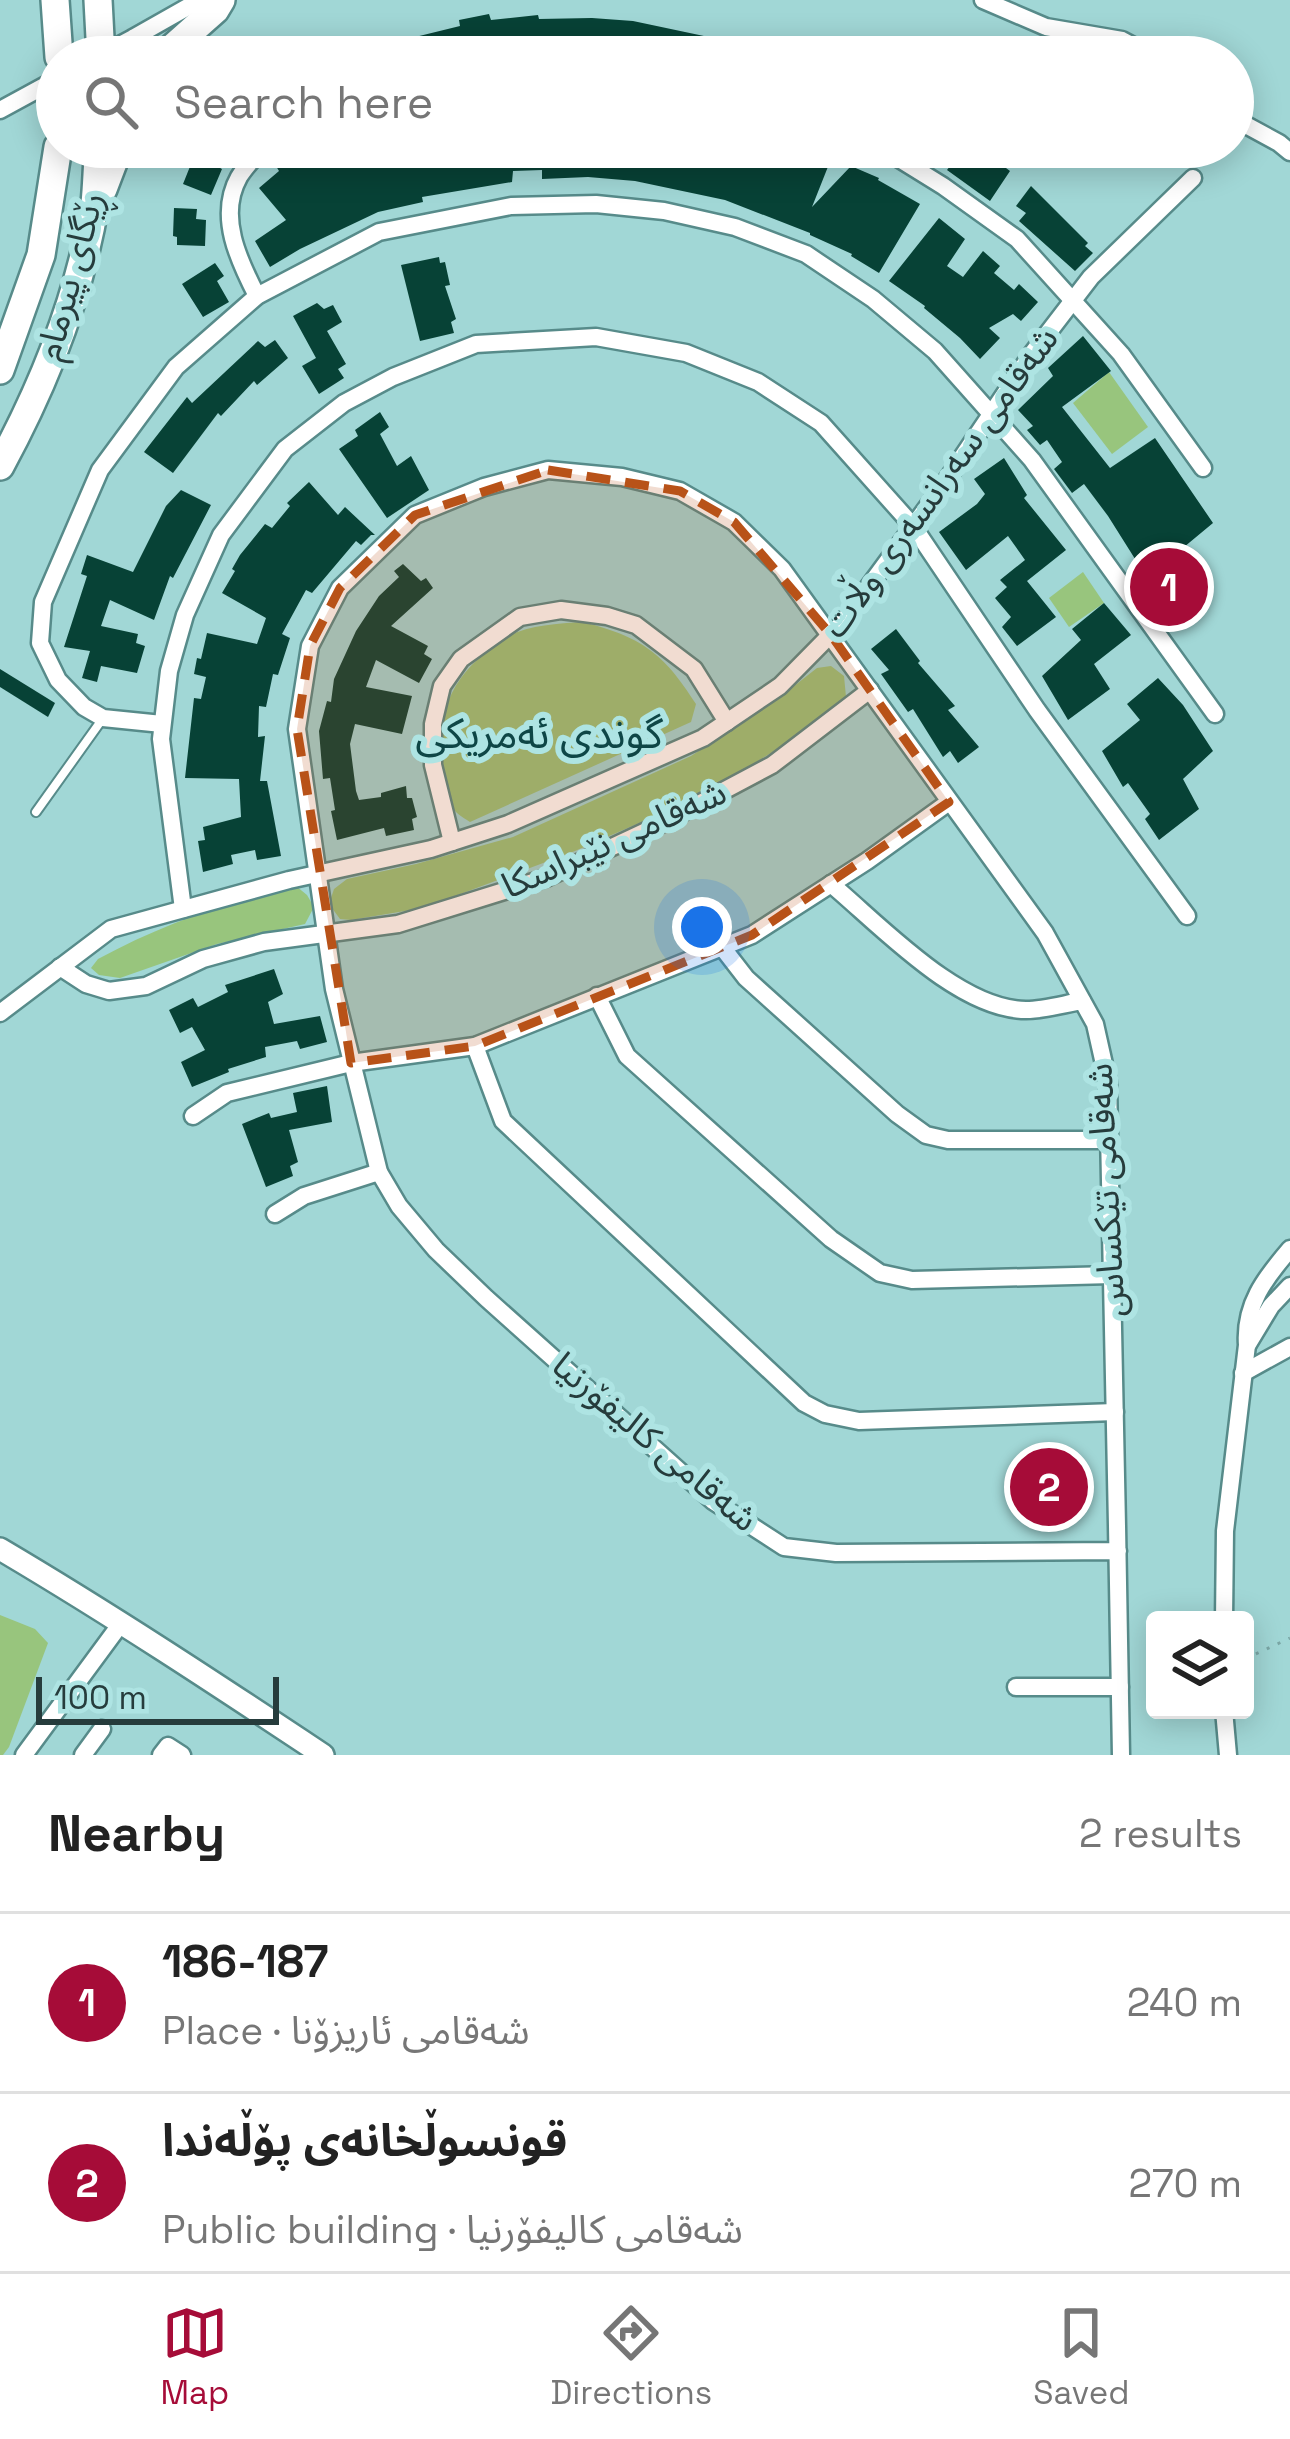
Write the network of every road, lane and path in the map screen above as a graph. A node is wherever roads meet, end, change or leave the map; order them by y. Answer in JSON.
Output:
{"nodes":[{"id":1,"x":55,"y":0,"type":"edge"},
{"id":2,"x":98,"y":0,"type":"edge"},
{"id":3,"x":200,"y":0,"type":"edge"},
{"id":4,"x":221,"y":0,"type":"edge"},
{"id":5,"x":982,"y":0,"type":"edge"},
{"id":6,"x":58,"y":36,"type":"edge"},
{"id":7,"x":99,"y":36,"type":"edge"},
{"id":8,"x":137,"y":36,"type":"edge"},
{"id":9,"x":186,"y":36,"type":"edge"},
{"id":10,"x":1092,"y":36,"type":"edge"},
{"id":11,"x":36,"y":90,"type":"edge"},
{"id":12,"x":7,"y":106,"type":"edge"},
{"id":13,"x":1254,"y":129,"type":"edge"},
{"id":14,"x":1290,"y":152,"type":"edge"},
{"id":15,"x":55,"y":168,"type":"edge"},
{"id":16,"x":97,"y":168,"type":"edge"},
{"id":17,"x":111,"y":168,"type":"edge"},
{"id":18,"x":246,"y":168,"type":"edge"},
{"id":19,"x":914,"y":168,"type":"edge"},
{"id":20,"x":1193,"y":178,"type":"dead end"},
{"id":21,"x":95,"y":202,"type":"junction"},
{"id":22,"x":257,"y":296,"type":"junction"},
{"id":23,"x":1074,"y":300,"type":"junction"},
{"id":24,"x":5,"y":344,"type":"edge"},
{"id":25,"x":0,"y":370,"type":"edge"},
{"id":26,"x":992,"y":414,"type":"junction"},
{"id":27,"x":0,"y":466,"type":"edge"},
{"id":28,"x":1203,"y":468,"type":"dead end"},
{"id":29,"x":914,"y":526,"type":"junction"},
{"id":30,"x":831,"y":635,"type":"junction"},
{"id":31,"x":870,"y":690,"type":"junction"},
{"id":32,"x":1215,"y":714,"type":"dead end"},
{"id":33,"x":103,"y":718,"type":"junction"},
{"id":34,"x":727,"y":722,"type":"junction"},
{"id":35,"x":163,"y":724,"type":"junction"},
{"id":36,"x":949,"y":802,"type":"junction"},
{"id":37,"x":36,"y":812,"type":"dead end"},
{"id":38,"x":452,"y":842,"type":"junction"},
{"id":39,"x":316,"y":874,"type":"junction"},
{"id":40,"x":831,"y":884,"type":"junction"},
{"id":41,"x":183,"y":909,"type":"junction"},
{"id":42,"x":1187,"y":916,"type":"dead end"},
{"id":43,"x":325,"y":934,"type":"junction"},
{"id":44,"x":722,"y":947,"type":"junction"},
{"id":45,"x":60,"y":968,"type":"junction"},
{"id":46,"x":596,"y":996,"type":"junction"},
{"id":47,"x":1082,"y":1001,"type":"junction"},
{"id":48,"x":0,"y":1013,"type":"edge"},
{"id":49,"x":475,"y":1046,"type":"junction"},
{"id":50,"x":350,"y":1063,"type":"junction"},
{"id":51,"x":193,"y":1116,"type":"dead end"},
{"id":52,"x":1109,"y":1140,"type":"junction"},
{"id":53,"x":379,"y":1172,"type":"junction"},
{"id":54,"x":275,"y":1214,"type":"dead end"},
{"id":55,"x":1290,"y":1249,"type":"edge"},
{"id":56,"x":1112,"y":1275,"type":"junction"},
{"id":57,"x":1290,"y":1286,"type":"edge"},
{"id":58,"x":1247,"y":1345,"type":"junction"},
{"id":59,"x":1290,"y":1347,"type":"edge"},
{"id":60,"x":1243,"y":1373,"type":"junction"},
{"id":61,"x":1115,"y":1412,"type":"junction"},
{"id":62,"x":0,"y":1549,"type":"edge"},
{"id":63,"x":1118,"y":1551,"type":"junction"},
{"id":64,"x":1224,"y":1611,"type":"edge"},
{"id":65,"x":122,"y":1622,"type":"junction"},
{"id":66,"x":1290,"y":1638,"type":"edge"},
{"id":67,"x":1254,"y":1655,"type":"edge"},
{"id":68,"x":1016,"y":1687,"type":"dead end"},
{"id":69,"x":1120,"y":1687,"type":"junction"},
{"id":70,"x":1225,"y":1719,"type":"edge"},
{"id":71,"x":102,"y":1729,"type":"dead end"},
{"id":72,"x":24,"y":1755,"type":"edge"},
{"id":73,"x":82,"y":1755,"type":"edge"},
{"id":74,"x":161,"y":1755,"type":"edge"},
{"id":75,"x":182,"y":1755,"type":"edge"},
{"id":76,"x":322,"y":1755,"type":"edge"},
{"id":77,"x":1120,"y":1755,"type":"edge"},
{"id":78,"x":1228,"y":1755,"type":"edge"}],
"edges":[{"from":1,"to":6,"type":"highway"},
{"from":2,"to":7,"type":"highway"},
{"from":3,"to":8,"type":"street","bridge":true},
{"from":4,"to":9,"type":"highway"},
{"from":5,"to":10,"type":"street"},
{"from":11,"to":12,"type":"street"},
{"from":13,"to":14,"type":"street"},
{"from":15,"to":24,"type":"highway","name":"ڕێگای پیرمام"},
{"from":16,"to":21,"type":"highway","name":"ڕێگای پیرمام"},
{"from":17,"to":21,"type":"highway"},
{"from":18,"to":22,"type":"street"},
{"from":19,"to":23,"type":"street"},
{"from":20,"to":23,"type":"street","name":"شەقامی سەرانسەری وڵات"},
{"from":21,"to":27,"type":"highway","name":"ڕێگای پیرمام"},
{"from":22,"to":26,"type":"street"},
{"from":22,"to":33,"type":"street"},
{"from":23,"to":26,"type":"street","name":"شەقامی سەرانسەری وڵات"},
{"from":23,"to":28,"type":"street"},
{"from":24,"to":25,"type":"highway","name":"ڕێگای پیرمام"},
{"from":26,"to":29,"type":"street","name":"شەقامی سەرانسەری وڵات"},
{"from":26,"to":32,"type":"street"},
{"from":29,"to":30,"type":"street","name":"شەقامی سەرانسەری وڵات"},
{"from":29,"to":35,"type":"street"},
{"from":29,"to":42,"type":"street"},
{"from":30,"to":31,"type":"street","name":"شەقامی تێکساس"},
{"from":30,"to":34,"type":"street","name":"شەقامی سەرانسەری وڵات"},
{"from":30,"to":39,"type":"street","name":"شەقامی تێکساس"},
{"from":31,"to":36,"type":"street","name":"شەقامی تێکساس"},
{"from":31,"to":43,"type":"street","name":"شەقامی نێبراسکا"},
{"from":33,"to":35,"type":"street"},
{"from":33,"to":37,"type":"lane"},
{"from":34,"to":38,"type":"street","name":"شەقامی سەرانسەری وڵات"},
{"from":34,"to":38,"type":"street"},
{"from":35,"to":41,"type":"street"},
{"from":36,"to":40,"type":"street"},
{"from":36,"to":47,"type":"street","name":"شەقامی تێکساس"},
{"from":38,"to":39,"type":"street","name":"شەقامی سەرانسەری وڵات"},
{"from":39,"to":41,"type":"street","name":"شەقامی سەرانسەری وڵات"},
{"from":39,"to":43,"type":"street"},
{"from":40,"to":44,"type":"street"},
{"from":40,"to":47,"type":"street"},
{"from":41,"to":45,"type":"street","name":"شەقامی سەرانسەری وڵات"},
{"from":43,"to":45,"type":"street","name":"شەقامی نێبراسکا"},
{"from":43,"to":50,"type":"street"},
{"from":44,"to":46,"type":"street"},
{"from":44,"to":52,"type":"street"},
{"from":45,"to":48,"type":"street","name":"شەقامی سەرانسەری وڵات"},
{"from":46,"to":49,"type":"street"},
{"from":46,"to":56,"type":"street"},
{"from":47,"to":52,"type":"street","name":"شەقامی تێکساس"},
{"from":49,"to":50,"type":"street"},
{"from":49,"to":61,"type":"street"},
{"from":50,"to":51,"type":"street"},
{"from":50,"to":53,"type":"street","name":"شەقامی کالیفۆرنیا"},
{"from":52,"to":56,"type":"street","name":"شەقامی تێکساس"},
{"from":53,"to":54,"type":"street"},
{"from":53,"to":63,"type":"street","name":"شەقامی کالیفۆرنیا"},
{"from":55,"to":58,"type":"street"},
{"from":56,"to":61,"type":"street","name":"شەقامی تێکساس"},
{"from":57,"to":58,"type":"street"},
{"from":58,"to":60,"type":"street"},
{"from":59,"to":60,"type":"street"},
{"from":60,"to":64,"type":"street"},
{"from":61,"to":63,"type":"street","name":"شەقامی تێکساس"},
{"from":62,"to":65,"type":"street"},
{"from":63,"to":69,"type":"street","name":"شەقامی تێکساس"},
{"from":65,"to":72,"type":"street"},
{"from":65,"to":76,"type":"street"},
{"from":66,"to":67,"type":"path"},
{"from":68,"to":69,"type":"street"},
{"from":69,"to":77,"type":"street","name":"شەقامی تێکساس"},
{"from":70,"to":78,"type":"street"},
{"from":71,"to":73,"type":"street"},
{"from":74,"to":75,"type":"street"}]}
